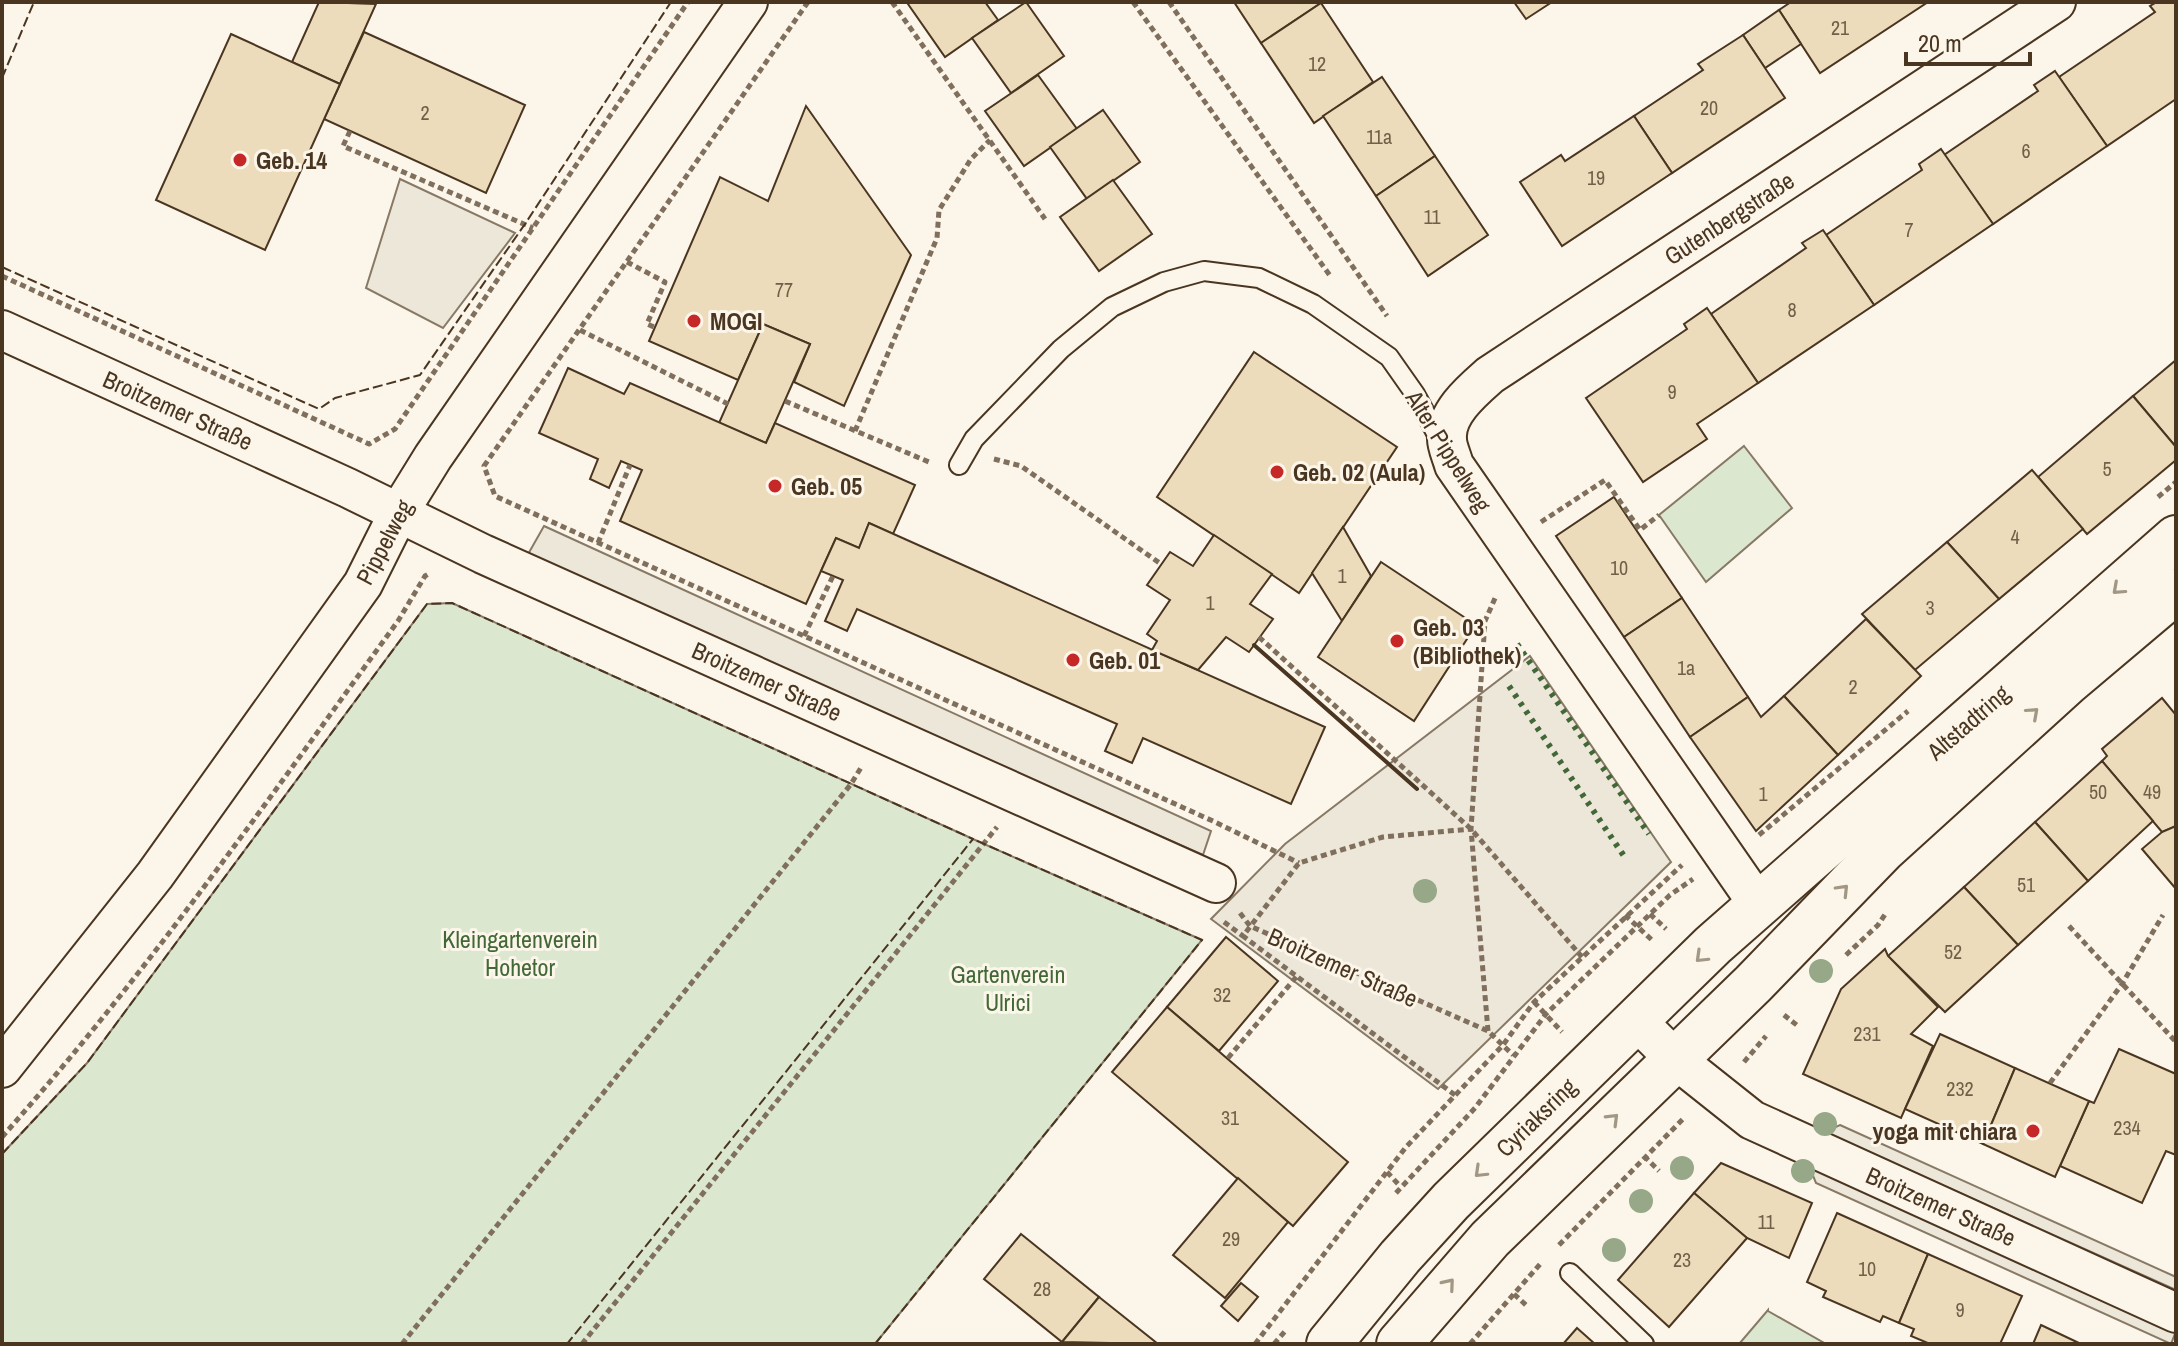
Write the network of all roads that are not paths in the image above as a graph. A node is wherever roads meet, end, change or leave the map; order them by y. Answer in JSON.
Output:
{"nodes":[{"id":1,"x":748,"y":2,"type":"edge"},
{"id":2,"x":2056,"y":2,"type":"edge"},
{"id":3,"x":2,"y":330,"type":"edge"},
{"id":4,"x":959,"y":465,"type":"dead end"},
{"id":5,"x":1454,"y":465,"type":"junction"},
{"id":6,"x":399,"y":512,"type":"junction"},
{"id":7,"x":2176,"y":538,"type":"edge"},
{"id":8,"x":2176,"y":591,"type":"edge"},
{"id":9,"x":1216,"y":883,"type":"road end"},
{"id":10,"x":1758,"y":904,"type":"junction"},
{"id":11,"x":1636,"y":1020,"type":"junction"},
{"id":12,"x":1674,"y":1058,"type":"junction"},
{"id":13,"x":2,"y":1068,"type":"edge"},
{"id":14,"x":1570,"y":1273,"type":"dead end"},
{"id":15,"x":2176,"y":1313,"type":"edge"},
{"id":16,"x":1329,"y":1344,"type":"edge"},
{"id":17,"x":1399,"y":1344,"type":"edge"},
{"id":18,"x":1644,"y":1344,"type":"edge"}],
"edges":[{"from":1,"to":6,"type":"street","name":"Pippelweg"},
{"from":2,"to":5,"type":"street","name":"Gutenbergstraße"},
{"from":3,"to":6,"type":"street","name":"Broitzemer Straße"},
{"from":4,"to":5,"type":"lane","name":"Alter Pippelweg"},
{"from":5,"to":10,"type":"street","name":"Alter Pippelweg"},
{"from":6,"to":9,"type":"street","name":"Broitzemer Straße"},
{"from":6,"to":13,"type":"street","name":"Pippelweg"},
{"from":7,"to":10,"type":"main road","name":"Altstadtring","one_way":true},
{"from":12,"to":8,"type":"main road","name":"Altstadtring","one_way":true},
{"from":10,"to":11,"type":"main road","name":"Cyriaksring","one_way":true},
{"from":11,"to":12,"type":"street","name":"Broitzemer Straße"},
{"from":11,"to":16,"type":"main road","name":"Cyriaksring","one_way":true},
{"from":12,"to":15,"type":"street","name":"Broitzemer Straße"},
{"from":17,"to":12,"type":"main road","one_way":true},
{"from":14,"to":18,"type":"lane"}]}
